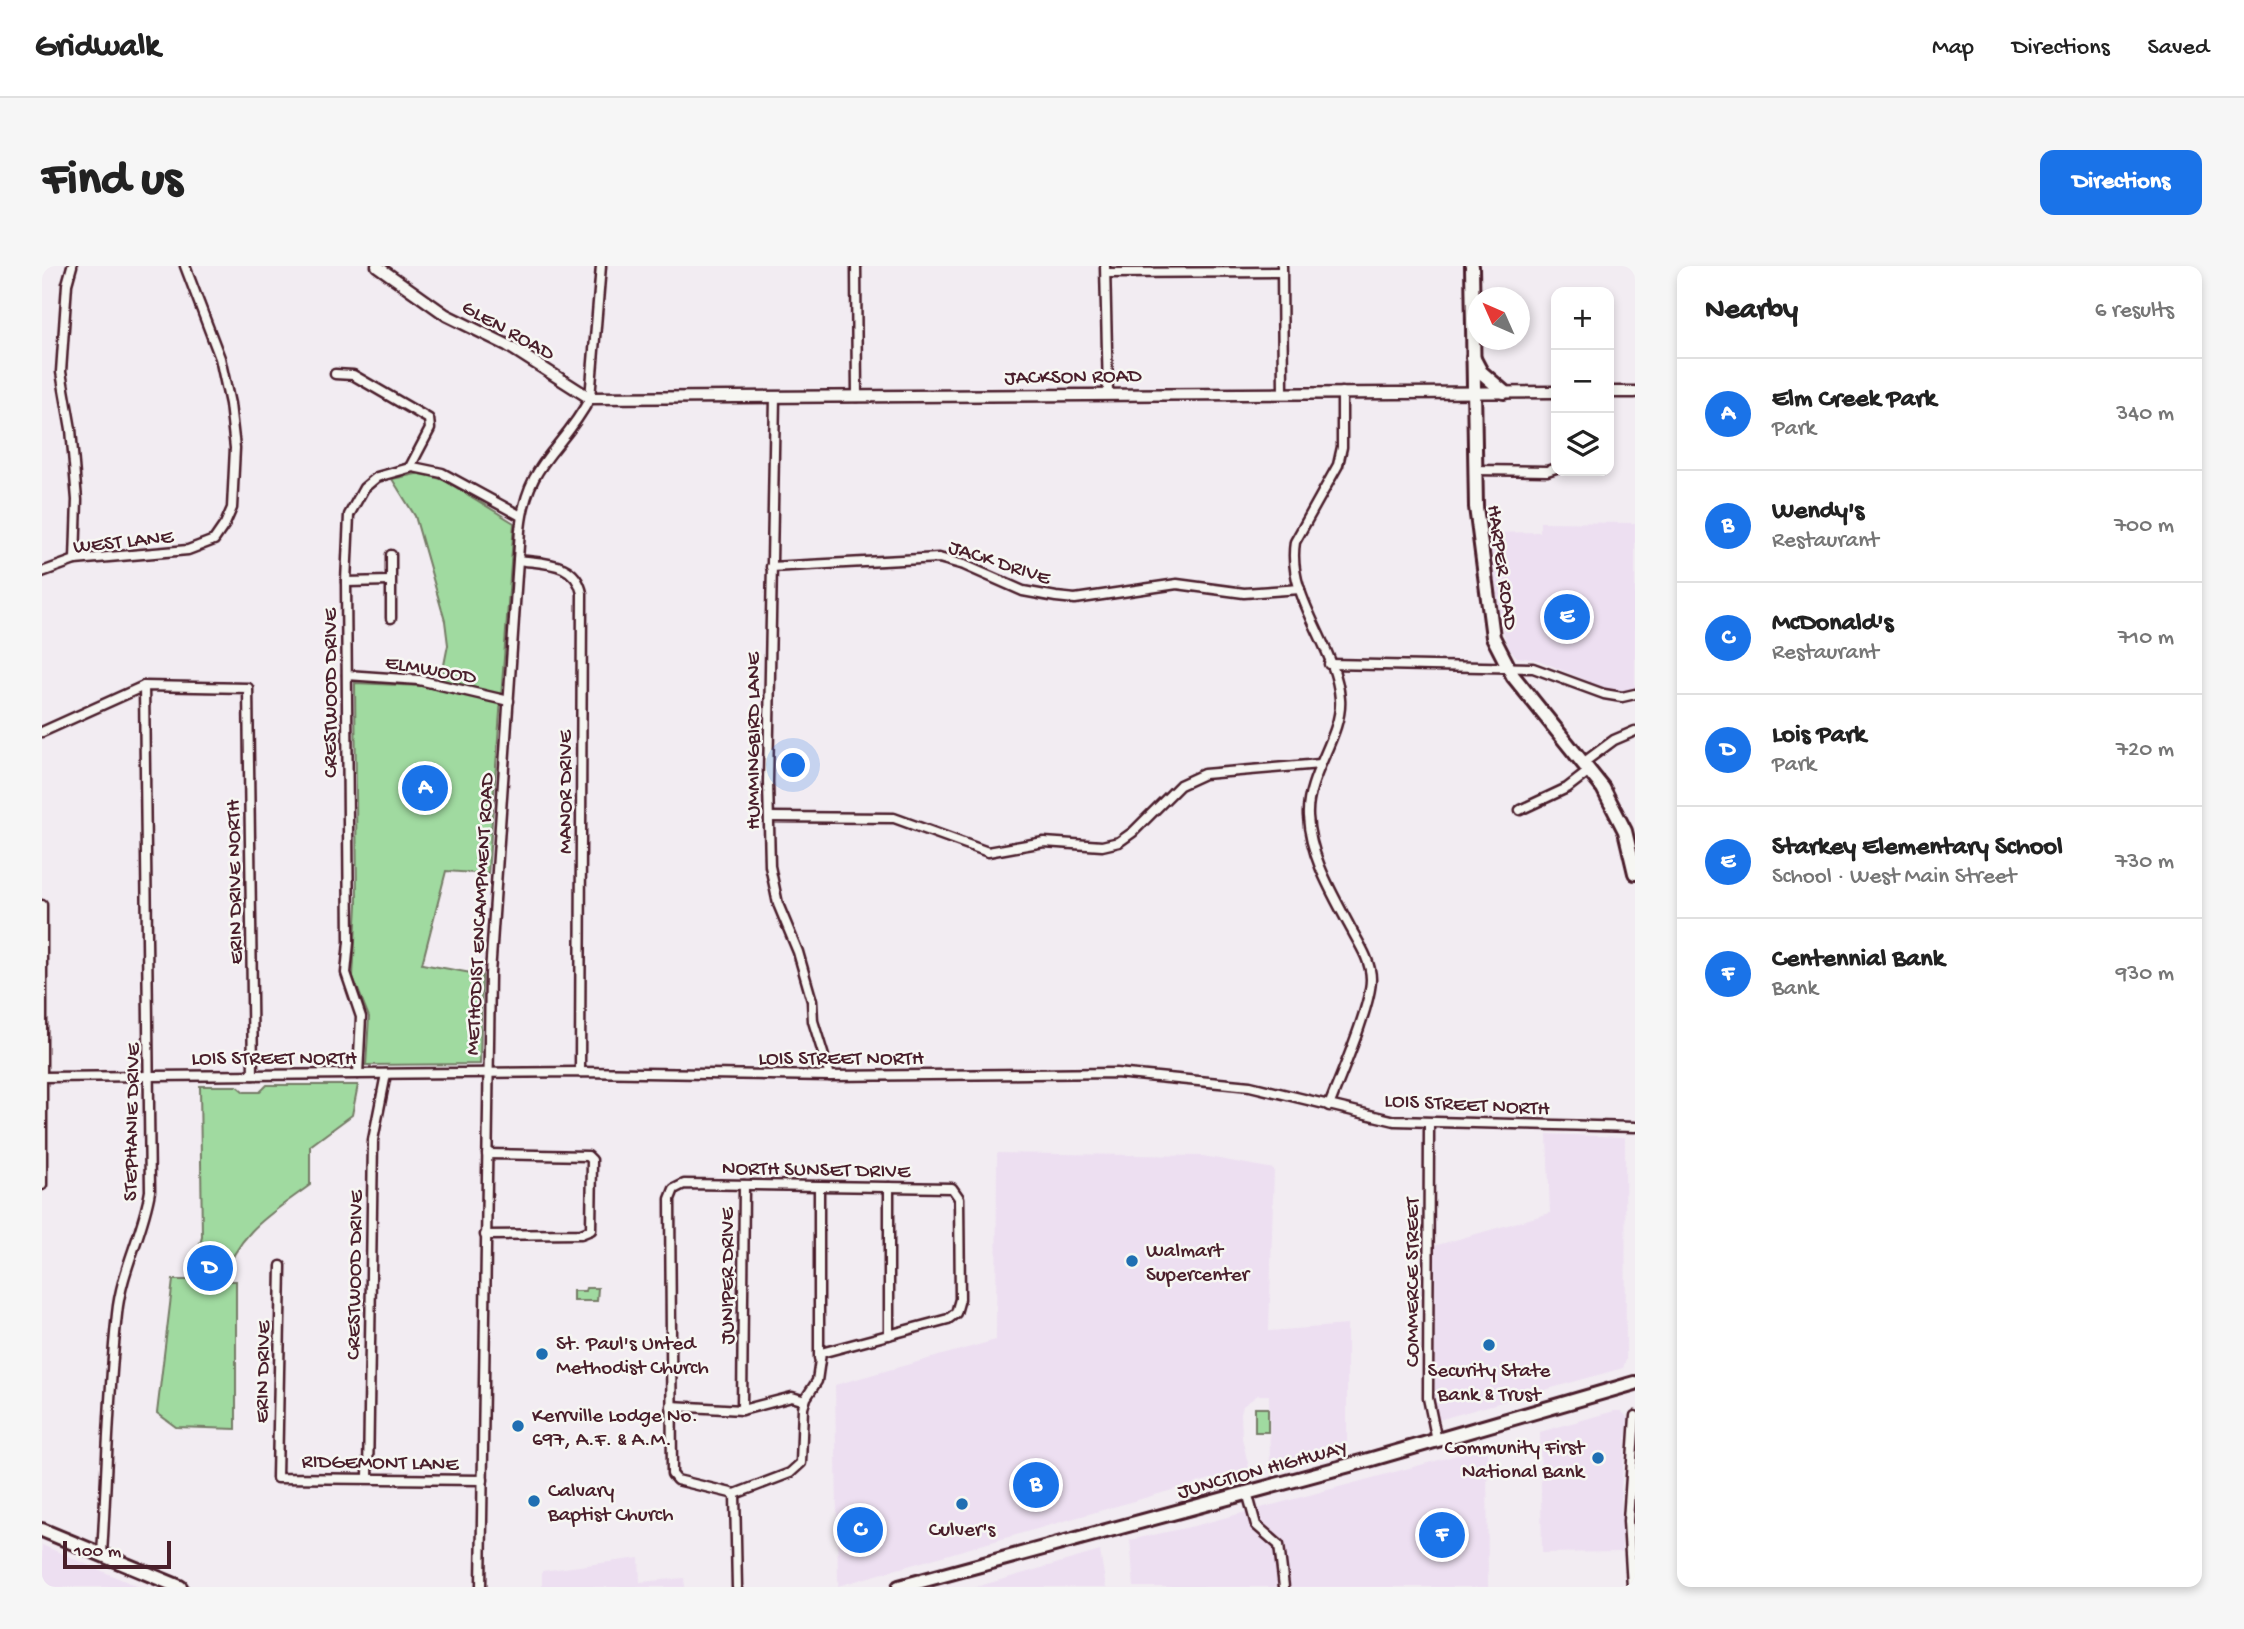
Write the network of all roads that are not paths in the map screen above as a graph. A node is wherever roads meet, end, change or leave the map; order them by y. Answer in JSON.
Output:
{"nodes":[{"id":1,"x":72,"y":266,"type":"edge"},
{"id":2,"x":185,"y":266,"type":"edge"},
{"id":3,"x":377,"y":266,"type":"edge"},
{"id":4,"x":601,"y":266,"type":"edge"},
{"id":5,"x":856,"y":266,"type":"edge"},
{"id":6,"x":1472,"y":266,"type":"edge"},
{"id":7,"x":1196,"y":269,"type":"edge"},
{"id":8,"x":1282,"y":269,"type":"edge"},
{"id":9,"x":1105,"y":270,"type":"edge"},
{"id":10,"x":1471,"y":354,"type":"junction"},
{"id":11,"x":335,"y":374,"type":"dead end"},
{"id":12,"x":1342,"y":392,"type":"junction"},
{"id":13,"x":1472,"y":392,"type":"junction"},
{"id":14,"x":1504,"y":392,"type":"junction"},
{"id":15,"x":1551,"y":392,"type":"edge"},
{"id":16,"x":1614,"y":392,"type":"edge"},
{"id":17,"x":1635,"y":392,"type":"edge"},
{"id":18,"x":1108,"y":393,"type":"junction"},
{"id":19,"x":1283,"y":393,"type":"junction"},
{"id":20,"x":775,"y":397,"type":"junction"},
{"id":21,"x":857,"y":397,"type":"junction"},
{"id":22,"x":590,"y":398,"type":"junction"},
{"id":23,"x":410,"y":467,"type":"junction"},
{"id":24,"x":1474,"y":470,"type":"junction"},
{"id":25,"x":1551,"y":470,"type":"edge"},
{"id":26,"x":521,"y":516,"type":"junction"},
{"id":27,"x":391,"y":555,"type":"dead end"},
{"id":28,"x":75,"y":560,"type":"junction"},
{"id":29,"x":518,"y":561,"type":"junction"},
{"id":30,"x":771,"y":568,"type":"junction"},
{"id":31,"x":42,"y":572,"type":"edge"},
{"id":32,"x":390,"y":581,"type":"junction"},
{"id":33,"x":346,"y":582,"type":"junction"},
{"id":34,"x":1300,"y":589,"type":"junction"},
{"id":35,"x":391,"y":618,"type":"dead end"},
{"id":36,"x":1329,"y":664,"type":"junction"},
{"id":37,"x":1507,"y":667,"type":"junction"},
{"id":38,"x":347,"y":675,"type":"junction"},
{"id":39,"x":144,"y":686,"type":"junction"},
{"id":40,"x":1635,"y":694,"type":"edge"},
{"id":41,"x":509,"y":701,"type":"junction"},
{"id":42,"x":1635,"y":731,"type":"edge"},
{"id":43,"x":42,"y":732,"type":"edge"},
{"id":44,"x":1320,"y":764,"type":"junction"},
{"id":45,"x":1586,"y":767,"type":"junction"},
{"id":46,"x":1520,"y":810,"type":"dead end"},
{"id":47,"x":769,"y":817,"type":"junction"},
{"id":48,"x":1635,"y":873,"type":"edge"},
{"id":49,"x":42,"y":905,"type":"edge"},
{"id":50,"x":580,"y":1072,"type":"junction"},
{"id":51,"x":487,"y":1073,"type":"junction"},
{"id":52,"x":358,"y":1074,"type":"junction"},
{"id":53,"x":386,"y":1074,"type":"junction"},
{"id":54,"x":149,"y":1075,"type":"junction"},
{"id":55,"x":253,"y":1075,"type":"junction"},
{"id":56,"x":830,"y":1076,"type":"junction"},
{"id":57,"x":43,"y":1077,"type":"edge"},
{"id":58,"x":1329,"y":1106,"type":"junction"},
{"id":59,"x":1429,"y":1123,"type":"junction"},
{"id":60,"x":1635,"y":1126,"type":"edge"},
{"id":61,"x":487,"y":1154,"type":"junction"},
{"id":62,"x":42,"y":1185,"type":"edge"},
{"id":63,"x":744,"y":1185,"type":"junction"},
{"id":64,"x":819,"y":1186,"type":"junction"},
{"id":65,"x":889,"y":1187,"type":"junction"},
{"id":66,"x":485,"y":1235,"type":"junction"},
{"id":67,"x":281,"y":1266,"type":"dead end"},
{"id":68,"x":889,"y":1335,"type":"junction"},
{"id":69,"x":819,"y":1361,"type":"junction"},
{"id":70,"x":1635,"y":1383,"type":"edge"},
{"id":71,"x":804,"y":1401,"type":"junction"},
{"id":72,"x":671,"y":1406,"type":"junction"},
{"id":73,"x":742,"y":1410,"type":"junction"},
{"id":74,"x":1635,"y":1416,"type":"edge"},
{"id":75,"x":1437,"y":1441,"type":"junction"},
{"id":76,"x":277,"y":1478,"type":"joint"},
{"id":77,"x":368,"y":1478,"type":"junction"},
{"id":78,"x":482,"y":1480,"type":"junction"},
{"id":79,"x":1247,"y":1492,"type":"junction"},
{"id":80,"x":735,"y":1494,"type":"junction"},
{"id":81,"x":42,"y":1530,"type":"edge"},
{"id":82,"x":102,"y":1554,"type":"junction"},
{"id":83,"x":180,"y":1587,"type":"edge"},
{"id":84,"x":481,"y":1587,"type":"edge"},
{"id":85,"x":737,"y":1587,"type":"edge"},
{"id":86,"x":899,"y":1587,"type":"edge"},
{"id":87,"x":1284,"y":1587,"type":"edge"},
{"id":88,"x":1632,"y":1587,"type":"edge"}],
"edges":[{"from":1,"to":28,"type":"street"},
{"from":2,"to":28,"type":"street","name":"WEST LANE"},
{"from":3,"to":22,"type":"street","name":"GLEN ROAD"},
{"from":4,"to":22,"type":"street","name":"METHODIST ENCAMPMENT ROAD"},
{"from":5,"to":21,"type":"street"},
{"from":6,"to":10,"type":"main road","name":"HARPER ROAD"},
{"from":7,"to":8,"type":"street"},
{"from":7,"to":9,"type":"street"},
{"from":8,"to":19,"type":"street"},
{"from":9,"to":18,"type":"street"},
{"from":10,"to":13,"type":"main road","name":"HARPER ROAD"},
{"from":10,"to":14,"type":"main road"},
{"from":11,"to":23,"type":"street"},
{"from":12,"to":13,"type":"street","name":"JACKSON ROAD"},
{"from":12,"to":19,"type":"street","name":"JACKSON ROAD"},
{"from":12,"to":34,"type":"street"},
{"from":13,"to":14,"type":"street","name":"JACKSON ROAD"},
{"from":13,"to":24,"type":"main road","name":"HARPER ROAD"},
{"from":14,"to":15,"type":"street","name":"JACKSON ROAD"},
{"from":16,"to":17,"type":"street"},
{"from":18,"to":19,"type":"street","name":"JACKSON ROAD"},
{"from":18,"to":21,"type":"street","name":"JACKSON ROAD"},
{"from":20,"to":21,"type":"street","name":"JACKSON ROAD"},
{"from":20,"to":22,"type":"street","name":"JACKSON ROAD"},
{"from":20,"to":30,"type":"street","name":"HUMMINGBIRD LANE"},
{"from":22,"to":26,"type":"street","name":"METHODIST ENCAMPMENT ROAD"},
{"from":23,"to":26,"type":"street","name":"CRESTWOOD DRIVE"},
{"from":23,"to":33,"type":"street","name":"CRESTWOOD DRIVE"},
{"from":24,"to":25,"type":"street"},
{"from":24,"to":37,"type":"main road","name":"HARPER ROAD"},
{"from":26,"to":29,"type":"street","name":"METHODIST ENCAMPMENT ROAD"},
{"from":27,"to":32,"type":"street"},
{"from":28,"to":31,"type":"street","name":"WEST LANE"},
{"from":29,"to":41,"type":"street","name":"METHODIST ENCAMPMENT ROAD"},
{"from":29,"to":50,"type":"street","name":"MANOR DRIVE"},
{"from":30,"to":34,"type":"street","name":"JACK DRIVE"},
{"from":30,"to":47,"type":"street","name":"HUMMINGBIRD LANE"},
{"from":32,"to":33,"type":"street"},
{"from":32,"to":35,"type":"street"},
{"from":33,"to":38,"type":"street","name":"CRESTWOOD DRIVE"},
{"from":34,"to":36,"type":"street"},
{"from":36,"to":37,"type":"street"},
{"from":36,"to":44,"type":"street"},
{"from":37,"to":40,"type":"street"},
{"from":37,"to":45,"type":"main road","name":"HARPER ROAD"},
{"from":38,"to":41,"type":"street","name":"ELMWOOD"},
{"from":38,"to":52,"type":"street","name":"CRESTWOOD DRIVE"},
{"from":39,"to":43,"type":"street"},
{"from":39,"to":54,"type":"street","name":"STEPHANIE DRIVE"},
{"from":39,"to":55,"type":"street","name":"ERIN DRIVE NORTH"},
{"from":41,"to":51,"type":"street","name":"METHODIST ENCAMPMENT ROAD"},
{"from":42,"to":45,"type":"street"},
{"from":44,"to":47,"type":"street"},
{"from":44,"to":58,"type":"street"},
{"from":45,"to":46,"type":"street"},
{"from":45,"to":48,"type":"main road","name":"HARPER ROAD"},
{"from":47,"to":56,"type":"street","name":"HUMMINGBIRD LANE"},
{"from":49,"to":57,"type":"street"},
{"from":50,"to":51,"type":"street","name":"LOIS STREET NORTH"},
{"from":50,"to":56,"type":"street","name":"LOIS STREET NORTH"},
{"from":51,"to":53,"type":"street","name":"LOIS STREET NORTH"},
{"from":51,"to":61,"type":"street","name":"METHODIST ENCAMPMENT ROAD"},
{"from":52,"to":53,"type":"street","name":"LOIS STREET NORTH"},
{"from":52,"to":55,"type":"street","name":"LOIS STREET NORTH"},
{"from":53,"to":77,"type":"street","name":"CRESTWOOD DRIVE"},
{"from":54,"to":55,"type":"street","name":"LOIS STREET NORTH"},
{"from":54,"to":57,"type":"street","name":"LOIS STREET NORTH"},
{"from":54,"to":82,"type":"street","name":"STEPHANIE DRIVE"},
{"from":56,"to":58,"type":"street","name":"LOIS STREET NORTH"},
{"from":57,"to":62,"type":"street"},
{"from":58,"to":59,"type":"street","name":"LOIS STREET NORTH"},
{"from":59,"to":60,"type":"street","name":"LOIS STREET NORTH"},
{"from":59,"to":75,"type":"street","name":"COMMERCE STREET"},
{"from":61,"to":66,"type":"street","name":"METHODIST ENCAMPMENT ROAD"},
{"from":61,"to":66,"type":"street"},
{"from":63,"to":64,"type":"street","name":"NORTH SUNSET DRIVE"},
{"from":63,"to":72,"type":"street","name":"NORTH SUNSET DRIVE"},
{"from":63,"to":73,"type":"street","name":"JUNIPER DRIVE"},
{"from":64,"to":65,"type":"street","name":"NORTH SUNSET DRIVE"},
{"from":64,"to":69,"type":"street"},
{"from":65,"to":68,"type":"street"},
{"from":65,"to":68,"type":"street","name":"NORTH SUNSET DRIVE"},
{"from":66,"to":78,"type":"street","name":"METHODIST ENCAMPMENT ROAD"},
{"from":67,"to":76,"type":"street","name":"ERIN DRIVE"},
{"from":68,"to":69,"type":"street"},
{"from":69,"to":71,"type":"street"},
{"from":70,"to":75,"type":"main road","name":"JUNCTION HIGHWAY"},
{"from":71,"to":73,"type":"street"},
{"from":71,"to":80,"type":"street"},
{"from":72,"to":73,"type":"street"},
{"from":72,"to":80,"type":"street"},
{"from":74,"to":88,"type":"street"},
{"from":75,"to":79,"type":"main road","name":"JUNCTION HIGHWAY"},
{"from":76,"to":77,"type":"street","name":"RIDGEMONT LANE"},
{"from":77,"to":78,"type":"street","name":"RIDGEMONT LANE"},
{"from":78,"to":84,"type":"street","name":"METHODIST ENCAMPMENT ROAD"},
{"from":79,"to":86,"type":"main road","name":"JUNCTION HIGHWAY"},
{"from":79,"to":87,"type":"street"},
{"from":80,"to":85,"type":"street"},
{"from":81,"to":82,"type":"main road"},
{"from":82,"to":83,"type":"main road"}]}
